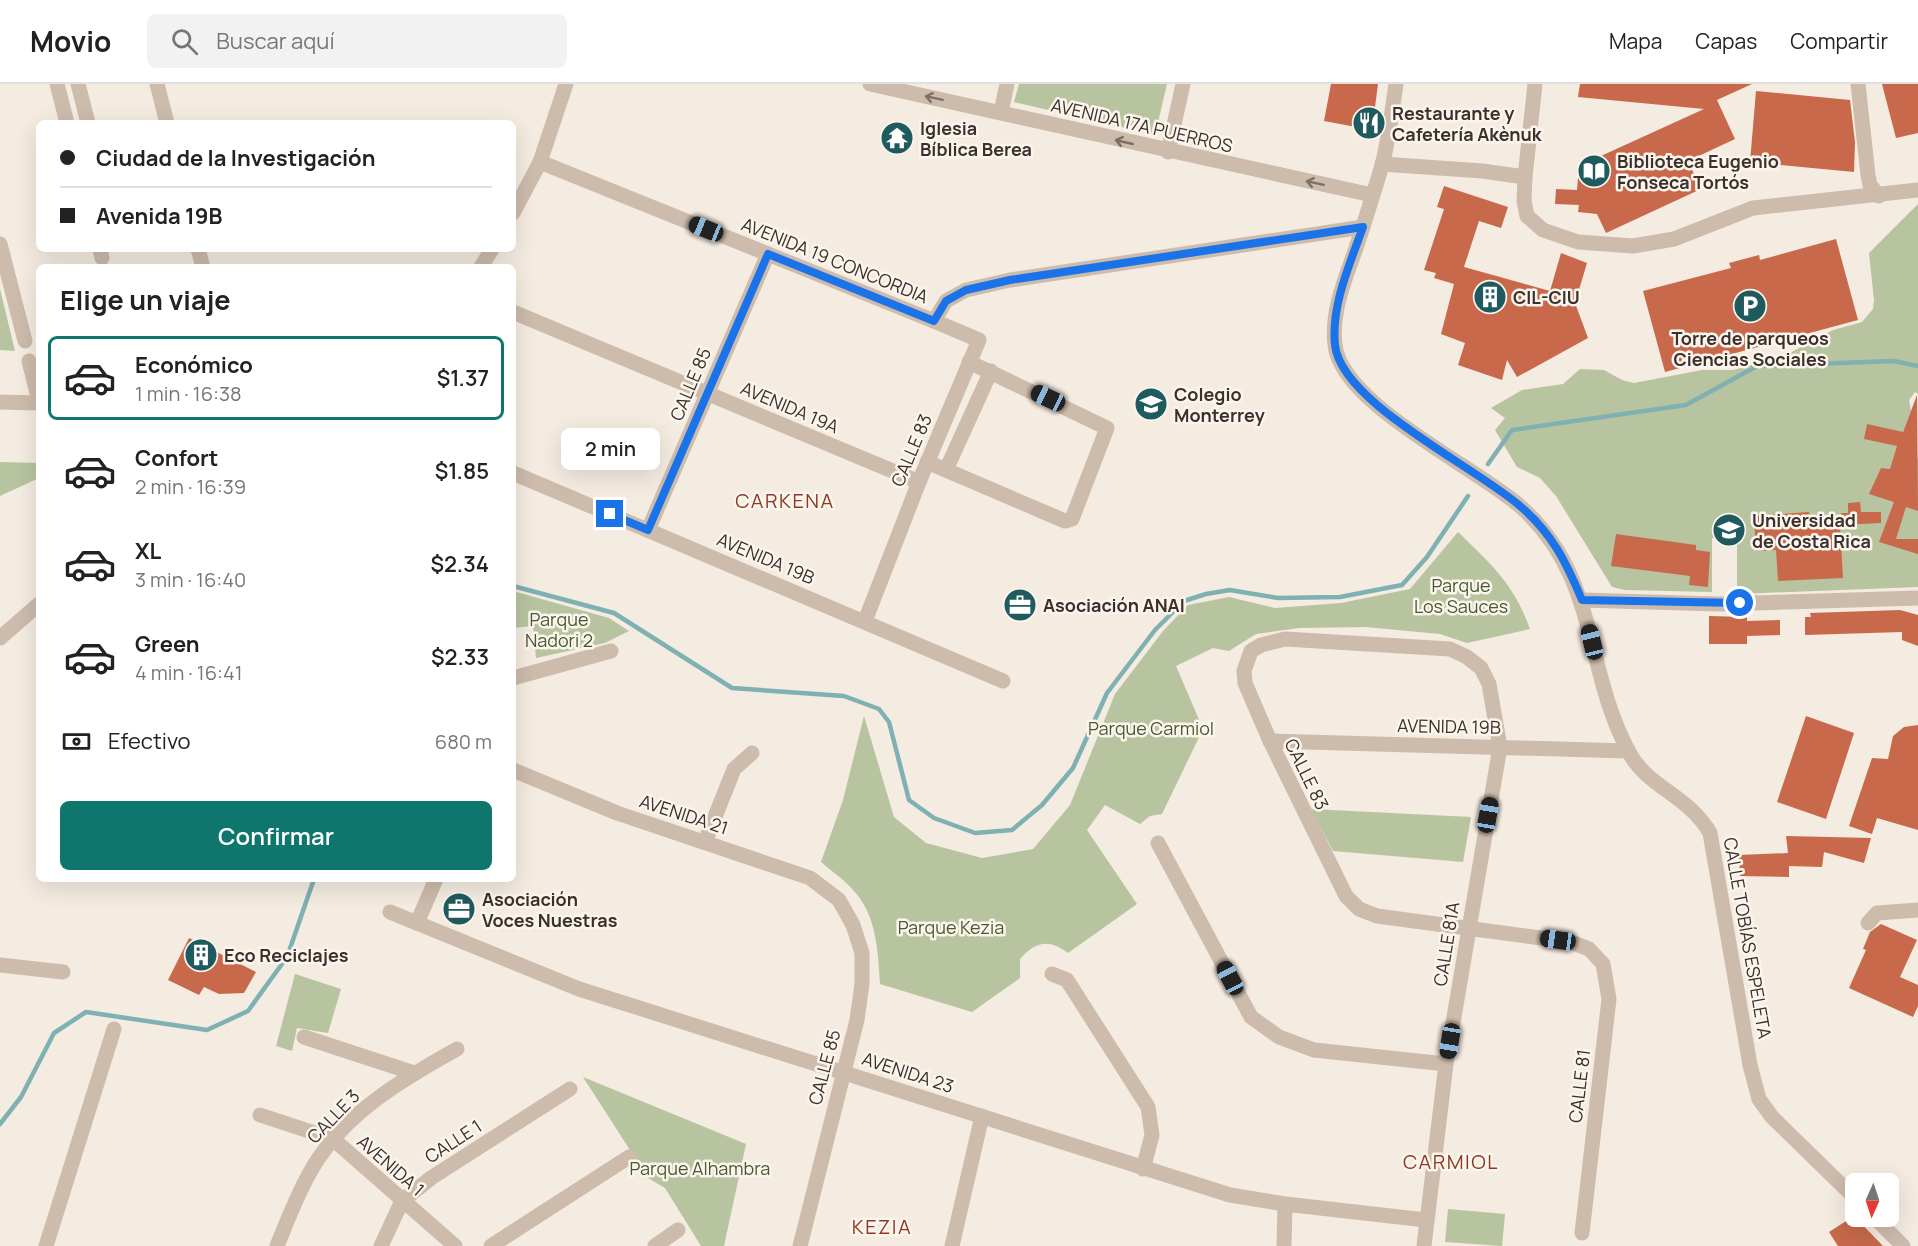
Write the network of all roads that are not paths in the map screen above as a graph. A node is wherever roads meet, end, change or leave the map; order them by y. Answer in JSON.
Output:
{"nodes":[{"id":1,"x":57,"y":84,"type":"edge"},
{"id":2,"x":78,"y":84,"type":"edge"},
{"id":3,"x":157,"y":84,"type":"edge"},
{"id":4,"x":566,"y":84,"type":"edge"},
{"id":5,"x":870,"y":84,"type":"edge"},
{"id":6,"x":1008,"y":84,"type":"edge"},
{"id":7,"x":1184,"y":84,"type":"edge"},
{"id":8,"x":1396,"y":84,"type":"edge"},
{"id":9,"x":1535,"y":84,"type":"edge"},
{"id":10,"x":1858,"y":84,"type":"edge"},
{"id":11,"x":1001,"y":112,"type":"junction"},
{"id":12,"x":66,"y":120,"type":"edge"},
{"id":13,"x":87,"y":120,"type":"edge"},
{"id":14,"x":166,"y":120,"type":"edge"},
{"id":15,"x":1168,"y":152,"type":"junction"},
{"id":16,"x":540,"y":162,"type":"junction"},
{"id":17,"x":1382,"y":164,"type":"junction"},
{"id":18,"x":1525,"y":177,"type":"junction"},
{"id":19,"x":1918,"y":190,"type":"edge"},
{"id":20,"x":1372,"y":195,"type":"junction"},
{"id":21,"x":1878,"y":196,"type":"junction"},
{"id":22,"x":516,"y":207,"type":"edge"},
{"id":23,"x":1363,"y":227,"type":"junction"},
{"id":24,"x":0,"y":244,"type":"edge"},
{"id":25,"x":768,"y":254,"type":"junction"},
{"id":26,"x":516,"y":313,"type":"edge"},
{"id":27,"x":934,"y":321,"type":"junction"},
{"id":28,"x":25,"y":341,"type":"dead end"},
{"id":29,"x":29,"y":361,"type":"dead end"},
{"id":30,"x":969,"y":362,"type":"junction"},
{"id":31,"x":991,"y":371,"type":"junction"},
{"id":32,"x":36,"y":390,"type":"edge"},
{"id":33,"x":708,"y":393,"type":"junction"},
{"id":34,"x":0,"y":402,"type":"edge"},
{"id":35,"x":36,"y":402,"type":"edge"},
{"id":36,"x":927,"y":462,"type":"junction"},
{"id":37,"x":946,"y":470,"type":"junction"},
{"id":38,"x":516,"y":474,"type":"edge"},
{"id":39,"x":919,"y":482,"type":"junction"},
{"id":40,"x":648,"y":530,"type":"junction"},
{"id":41,"x":1918,"y":598,"type":"edge"},
{"id":42,"x":1582,"y":600,"type":"junction"},
{"id":43,"x":36,"y":607,"type":"edge"},
{"id":44,"x":865,"y":621,"type":"junction"},
{"id":45,"x":0,"y":638,"type":"edge"},
{"id":46,"x":611,"y":651,"type":"dead end"},
{"id":47,"x":1467,"y":657,"type":"joint"},
{"id":48,"x":516,"y":677,"type":"edge"},
{"id":49,"x":1003,"y":681,"type":"dead end"},
{"id":50,"x":1270,"y":741,"type":"junction"},
{"id":51,"x":1500,"y":747,"type":"junction"},
{"id":52,"x":1628,"y":751,"type":"junction"},
{"id":53,"x":752,"y":753,"type":"dead end"},
{"id":54,"x":516,"y":771,"type":"edge"},
{"id":55,"x":705,"y":842,"type":"junction"},
{"id":56,"x":1158,"y":843,"type":"dead end"},
{"id":57,"x":435,"y":882,"type":"edge"},
{"id":58,"x":839,"y":900,"type":"joint"},
{"id":59,"x":1918,"y":910,"type":"edge"},
{"id":60,"x":390,"y":912,"type":"dead end"},
{"id":61,"x":417,"y":923,"type":"junction"},
{"id":62,"x":1868,"y":923,"type":"dead end"},
{"id":63,"x":1467,"y":930,"type":"junction"},
{"id":64,"x":0,"y":964,"type":"edge"},
{"id":65,"x":63,"y":972,"type":"dead end"},
{"id":66,"x":1052,"y":974,"type":"dead end"},
{"id":67,"x":114,"y":1029,"type":"dead end"},
{"id":68,"x":304,"y":1037,"type":"dead end"},
{"id":69,"x":457,"y":1049,"type":"dead end"},
{"id":70,"x":1446,"y":1064,"type":"junction"},
{"id":71,"x":414,"y":1072,"type":"junction"},
{"id":72,"x":842,"y":1072,"type":"junction"},
{"id":73,"x":570,"y":1089,"type":"dead end"},
{"id":74,"x":260,"y":1115,"type":"dead end"},
{"id":75,"x":982,"y":1116,"type":"junction"},
{"id":76,"x":333,"y":1139,"type":"junction"},
{"id":77,"x":629,"y":1157,"type":"dead end"},
{"id":78,"x":1143,"y":1169,"type":"junction"},
{"id":79,"x":1845,"y":1188,"type":"edge"},
{"id":80,"x":402,"y":1201,"type":"junction"},
{"id":81,"x":1286,"y":1204,"type":"junction"},
{"id":82,"x":1426,"y":1220,"type":"junction"},
{"id":83,"x":1884,"y":1227,"type":"edge"},
{"id":84,"x":678,"y":1230,"type":"dead end"},
{"id":85,"x":1582,"y":1233,"type":"dead end"},
{"id":86,"x":46,"y":1246,"type":"edge"},
{"id":87,"x":277,"y":1246,"type":"edge"},
{"id":88,"x":381,"y":1246,"type":"edge"},
{"id":89,"x":455,"y":1246,"type":"edge"},
{"id":90,"x":491,"y":1246,"type":"edge"},
{"id":91,"x":655,"y":1246,"type":"edge"},
{"id":92,"x":800,"y":1246,"type":"edge"},
{"id":93,"x":952,"y":1246,"type":"edge"},
{"id":94,"x":1284,"y":1246,"type":"edge"},
{"id":95,"x":1424,"y":1246,"type":"edge"},
{"id":96,"x":1903,"y":1246,"type":"edge"}],
"edges":[{"from":1,"to":12,"type":"street"},
{"from":2,"to":13,"type":"street"},
{"from":3,"to":14,"type":"street"},
{"from":4,"to":16,"type":"street"},
{"from":11,"to":5,"type":"street","name":"AVENIDA 17A PUERROS","one_way":true},
{"from":6,"to":11,"type":"street"},
{"from":7,"to":15,"type":"street"},
{"from":8,"to":17,"type":"street","name":"CALLE TOBÍAS ESPELETA"},
{"from":9,"to":18,"type":"street"},
{"from":10,"to":21,"type":"street"},
{"from":15,"to":11,"type":"street","name":"AVENIDA 17A PUERROS","one_way":true},
{"from":20,"to":15,"type":"street","name":"AVENIDA 17A PUERROS","one_way":true},
{"from":16,"to":22,"type":"street"},
{"from":16,"to":25,"type":"street","name":"AVENIDA 19 CONCORDIA"},
{"from":17,"to":18,"type":"street"},
{"from":17,"to":20,"type":"street","name":"CALLE TOBÍAS ESPELETA"},
{"from":18,"to":21,"type":"street"},
{"from":19,"to":21,"type":"street"},
{"from":20,"to":23,"type":"street","name":"CALLE TOBÍAS ESPELETA"},
{"from":23,"to":27,"type":"street","name":"AVENIDA 19 CONCORDIA"},
{"from":23,"to":42,"type":"street","name":"CALLE TOBÍAS ESPELETA"},
{"from":24,"to":28,"type":"street"},
{"from":25,"to":27,"type":"street","name":"AVENIDA 19 CONCORDIA"},
{"from":25,"to":33,"type":"street","name":"CALLE 85"},
{"from":26,"to":33,"type":"street","name":"AVENIDA 19A"},
{"from":27,"to":30,"type":"street","name":"CALLE 83"},
{"from":29,"to":32,"type":"street"},
{"from":30,"to":31,"type":"street"},
{"from":30,"to":36,"type":"street","name":"CALLE 83"},
{"from":31,"to":37,"type":"street"},
{"from":31,"to":37,"type":"street"},
{"from":33,"to":39,"type":"street","name":"AVENIDA 19A"},
{"from":33,"to":40,"type":"street","name":"CALLE 85"},
{"from":34,"to":35,"type":"street"},
{"from":36,"to":37,"type":"street"},
{"from":36,"to":39,"type":"street","name":"CALLE 83"},
{"from":38,"to":40,"type":"street","name":"AVENIDA 19B"},
{"from":39,"to":44,"type":"street","name":"CALLE 83"},
{"from":40,"to":44,"type":"street","name":"AVENIDA 19B"},
{"from":41,"to":42,"type":"street"},
{"from":42,"to":52,"type":"street","name":"CALLE TOBÍAS ESPELETA"},
{"from":43,"to":45,"type":"street"},
{"from":44,"to":49,"type":"street","name":"AVENIDA 19B"},
{"from":46,"to":48,"type":"street"},
{"from":47,"to":50,"type":"street","name":"CALLE 83"},
{"from":47,"to":51,"type":"street","name":"CALLE 81A"},
{"from":50,"to":51,"type":"street","name":"AVENIDA 19B"},
{"from":50,"to":63,"type":"street","name":"CALLE 83"},
{"from":51,"to":52,"type":"street","name":"AVENIDA 19B"},
{"from":51,"to":63,"type":"street","name":"CALLE 81A"},
{"from":52,"to":79,"type":"street","name":"CALLE TOBÍAS ESPELETA"},
{"from":53,"to":55,"type":"street"},
{"from":54,"to":55,"type":"street","name":"AVENIDA 21"},
{"from":55,"to":58,"type":"street","name":"AVENIDA 21"},
{"from":56,"to":70,"type":"street"},
{"from":57,"to":61,"type":"street"},
{"from":58,"to":72,"type":"street","name":"CALLE 85"},
{"from":59,"to":62,"type":"street"},
{"from":60,"to":61,"type":"street","name":"AVENIDA 23"},
{"from":61,"to":72,"type":"street","name":"AVENIDA 23"},
{"from":63,"to":70,"type":"street","name":"CALLE 81A"},
{"from":63,"to":85,"type":"street","name":"CALLE 81"},
{"from":64,"to":65,"type":"street"},
{"from":66,"to":78,"type":"street"},
{"from":67,"to":86,"type":"street"},
{"from":68,"to":71,"type":"street"},
{"from":69,"to":71,"type":"street","name":"CALLE 3"},
{"from":70,"to":82,"type":"street","name":"CALLE 81A"},
{"from":71,"to":76,"type":"street","name":"CALLE 3"},
{"from":72,"to":75,"type":"street","name":"AVENIDA 23"},
{"from":72,"to":92,"type":"street","name":"CALLE 85"},
{"from":73,"to":80,"type":"street","name":"CALLE 1"},
{"from":74,"to":76,"type":"street","name":"AVENIDA 1"},
{"from":75,"to":78,"type":"street","name":"AVENIDA 23"},
{"from":75,"to":93,"type":"street"},
{"from":76,"to":80,"type":"street","name":"AVENIDA 1"},
{"from":76,"to":87,"type":"street","name":"CALLE 3"},
{"from":77,"to":90,"type":"street"},
{"from":78,"to":81,"type":"street","name":"AVENIDA 23"},
{"from":80,"to":88,"type":"street","name":"CALLE 1"},
{"from":80,"to":89,"type":"street","name":"AVENIDA 1"},
{"from":81,"to":82,"type":"street","name":"AVENIDA 23"},
{"from":81,"to":94,"type":"street"},
{"from":82,"to":95,"type":"street","name":"CALLE 81A"},
{"from":83,"to":96,"type":"street"},
{"from":84,"to":91,"type":"street"}]}
